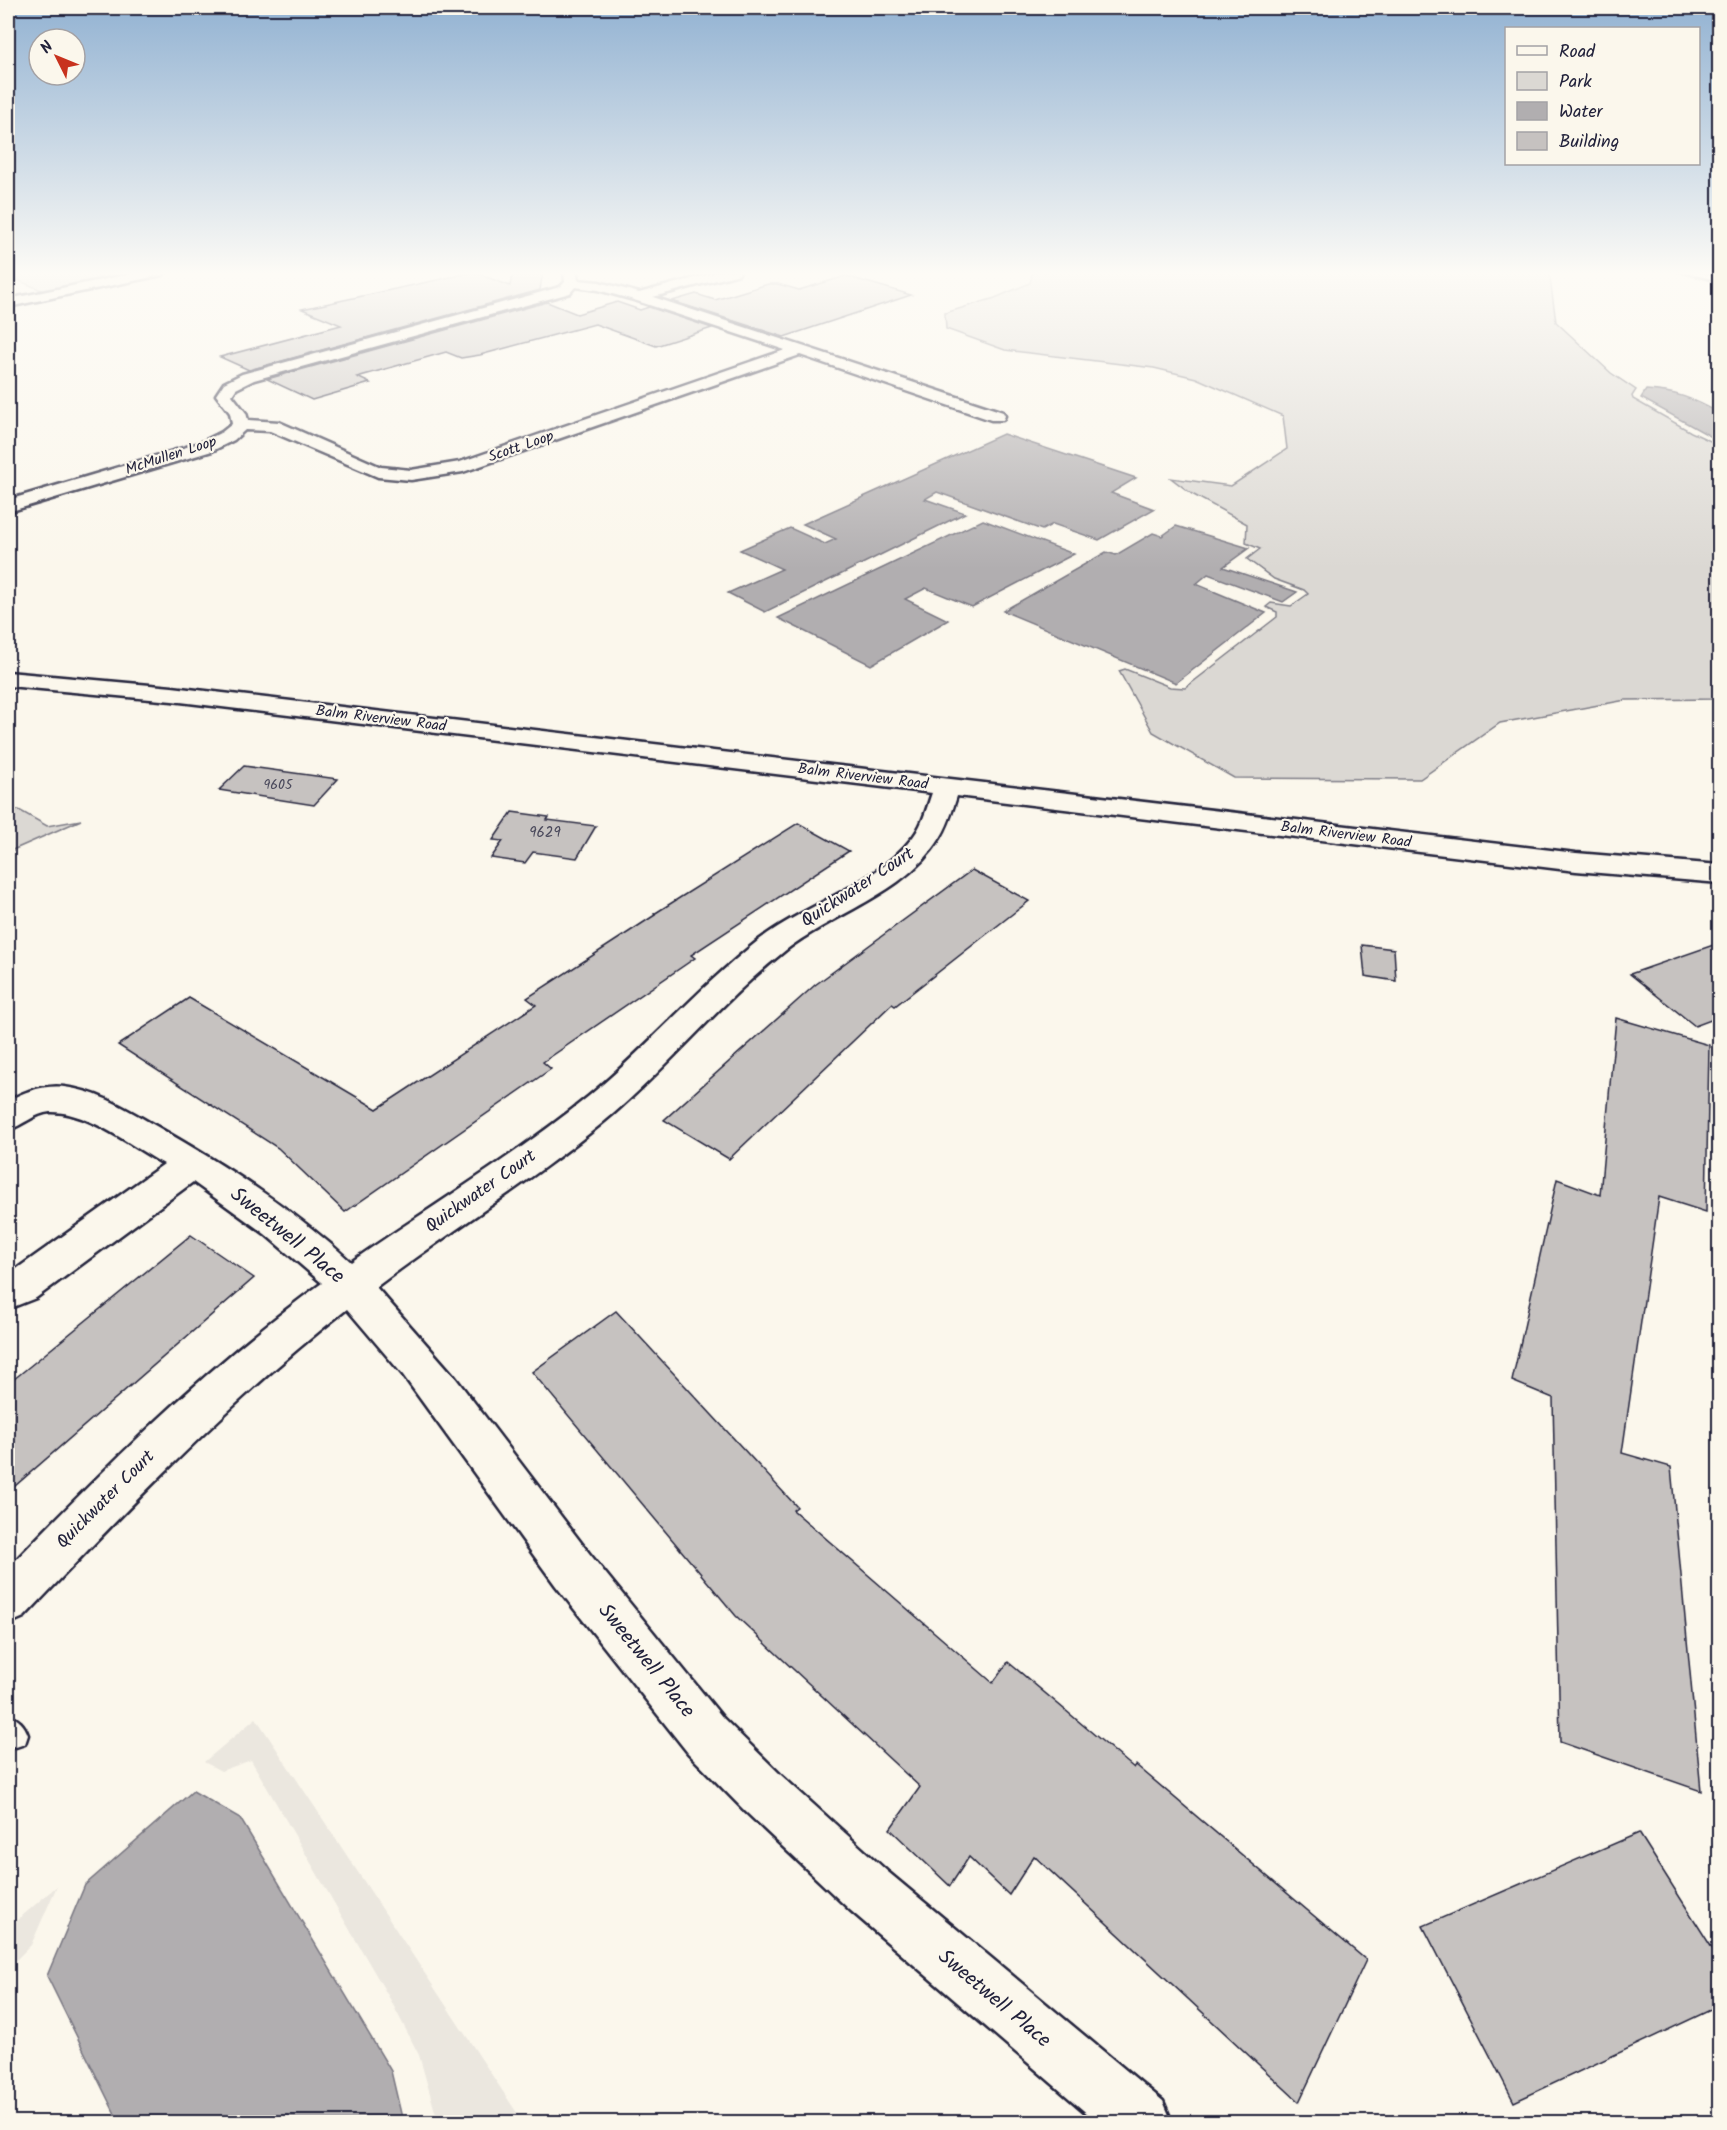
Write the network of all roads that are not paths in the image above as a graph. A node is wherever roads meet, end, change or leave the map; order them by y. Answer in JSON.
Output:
{"nodes":[{"id":1,"x":272,"y":370,"type":"edge"},
{"id":2,"x":741,"y":370,"type":"edge"},
{"id":3,"x":857,"y":370,"type":"edge"},
{"id":4,"x":997,"y":416,"type":"dead end"},
{"id":5,"x":241,"y":425,"type":"junction"},
{"id":6,"x":8,"y":506,"type":"edge"},
{"id":7,"x":8,"y":678,"type":"edge"},
{"id":8,"x":947,"y":787,"type":"junction"},
{"id":9,"x":1719,"y":874,"type":"edge"},
{"id":10,"x":8,"y":1117,"type":"edge"},
{"id":11,"x":191,"y":1164,"type":"junction"},
{"id":12,"x":349,"y":1286,"type":"junction"},
{"id":13,"x":8,"y":1293,"type":"edge"},
{"id":14,"x":8,"y":1601,"type":"edge"},
{"id":15,"x":1142,"y":2122,"type":"edge"}],
"edges":[{"from":1,"to":5,"type":"street"},
{"from":2,"to":5,"type":"street","name":"Scott Loop"},
{"from":3,"to":4,"type":"street"},
{"from":5,"to":6,"type":"street","name":"McMullen Loop"},
{"from":7,"to":8,"type":"street","name":"Balm Riverview Road"},
{"from":8,"to":9,"type":"street","name":"Balm Riverview Road"},
{"from":8,"to":12,"type":"street","name":"Quickwater Court"},
{"from":10,"to":11,"type":"street","name":"Sweetwell Place"},
{"from":11,"to":12,"type":"street","name":"Sweetwell Place"},
{"from":11,"to":13,"type":"street"},
{"from":12,"to":14,"type":"street","name":"Quickwater Court"},
{"from":12,"to":15,"type":"street","name":"Sweetwell Place"}]}
